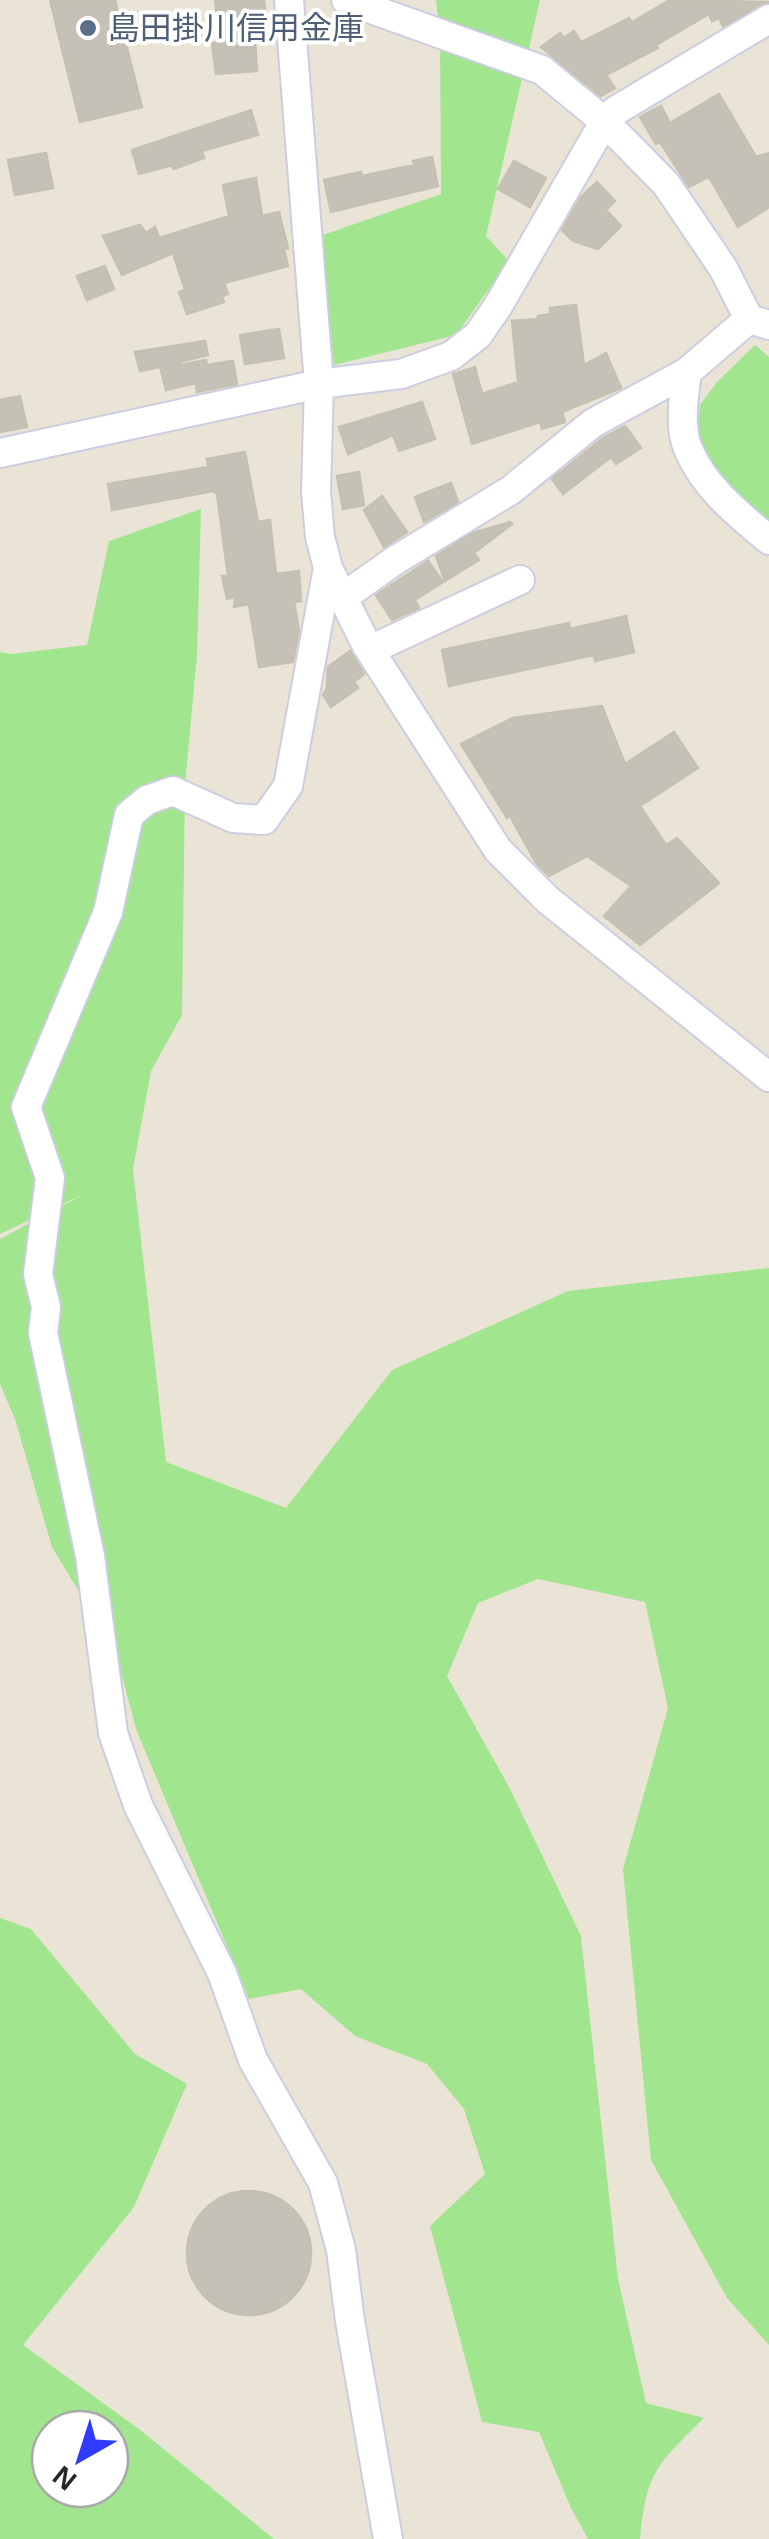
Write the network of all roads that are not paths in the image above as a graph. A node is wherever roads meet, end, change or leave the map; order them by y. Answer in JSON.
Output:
{"nodes":[{"id":1,"x":289,"y":0,"type":"edge"},
{"id":2,"x":346,"y":0,"type":"edge"},
{"id":3,"x":769,"y":19,"type":"edge"},
{"id":4,"x":605,"y":122,"type":"junction"},
{"id":5,"x":759,"y":322,"type":"edge"},
{"id":6,"x":686,"y":372,"type":"junction"},
{"id":7,"x":319,"y":384,"type":"junction"},
{"id":8,"x":0,"y":452,"type":"edge"},
{"id":9,"x":769,"y":540,"type":"edge"},
{"id":10,"x":328,"y":568,"type":"junction"},
{"id":11,"x":520,"y":580,"type":"dead end"},
{"id":12,"x":342,"y":598,"type":"junction"},
{"id":13,"x":370,"y":650,"type":"junction"},
{"id":14,"x":769,"y":1077,"type":"edge"},
{"id":15,"x":388,"y":2539,"type":"edge"}],
"edges":[{"from":1,"to":7,"type":"street"},
{"from":2,"to":4,"type":"street"},
{"from":3,"to":4,"type":"street"},
{"from":4,"to":5,"type":"street"},
{"from":4,"to":7,"type":"street"},
{"from":5,"to":6,"type":"street"},
{"from":6,"to":9,"type":"street"},
{"from":6,"to":12,"type":"street"},
{"from":7,"to":8,"type":"street"},
{"from":7,"to":10,"type":"street"},
{"from":10,"to":12,"type":"street"},
{"from":10,"to":15,"type":"street"},
{"from":11,"to":13,"type":"street"},
{"from":12,"to":13,"type":"street"},
{"from":13,"to":14,"type":"street"}]}
